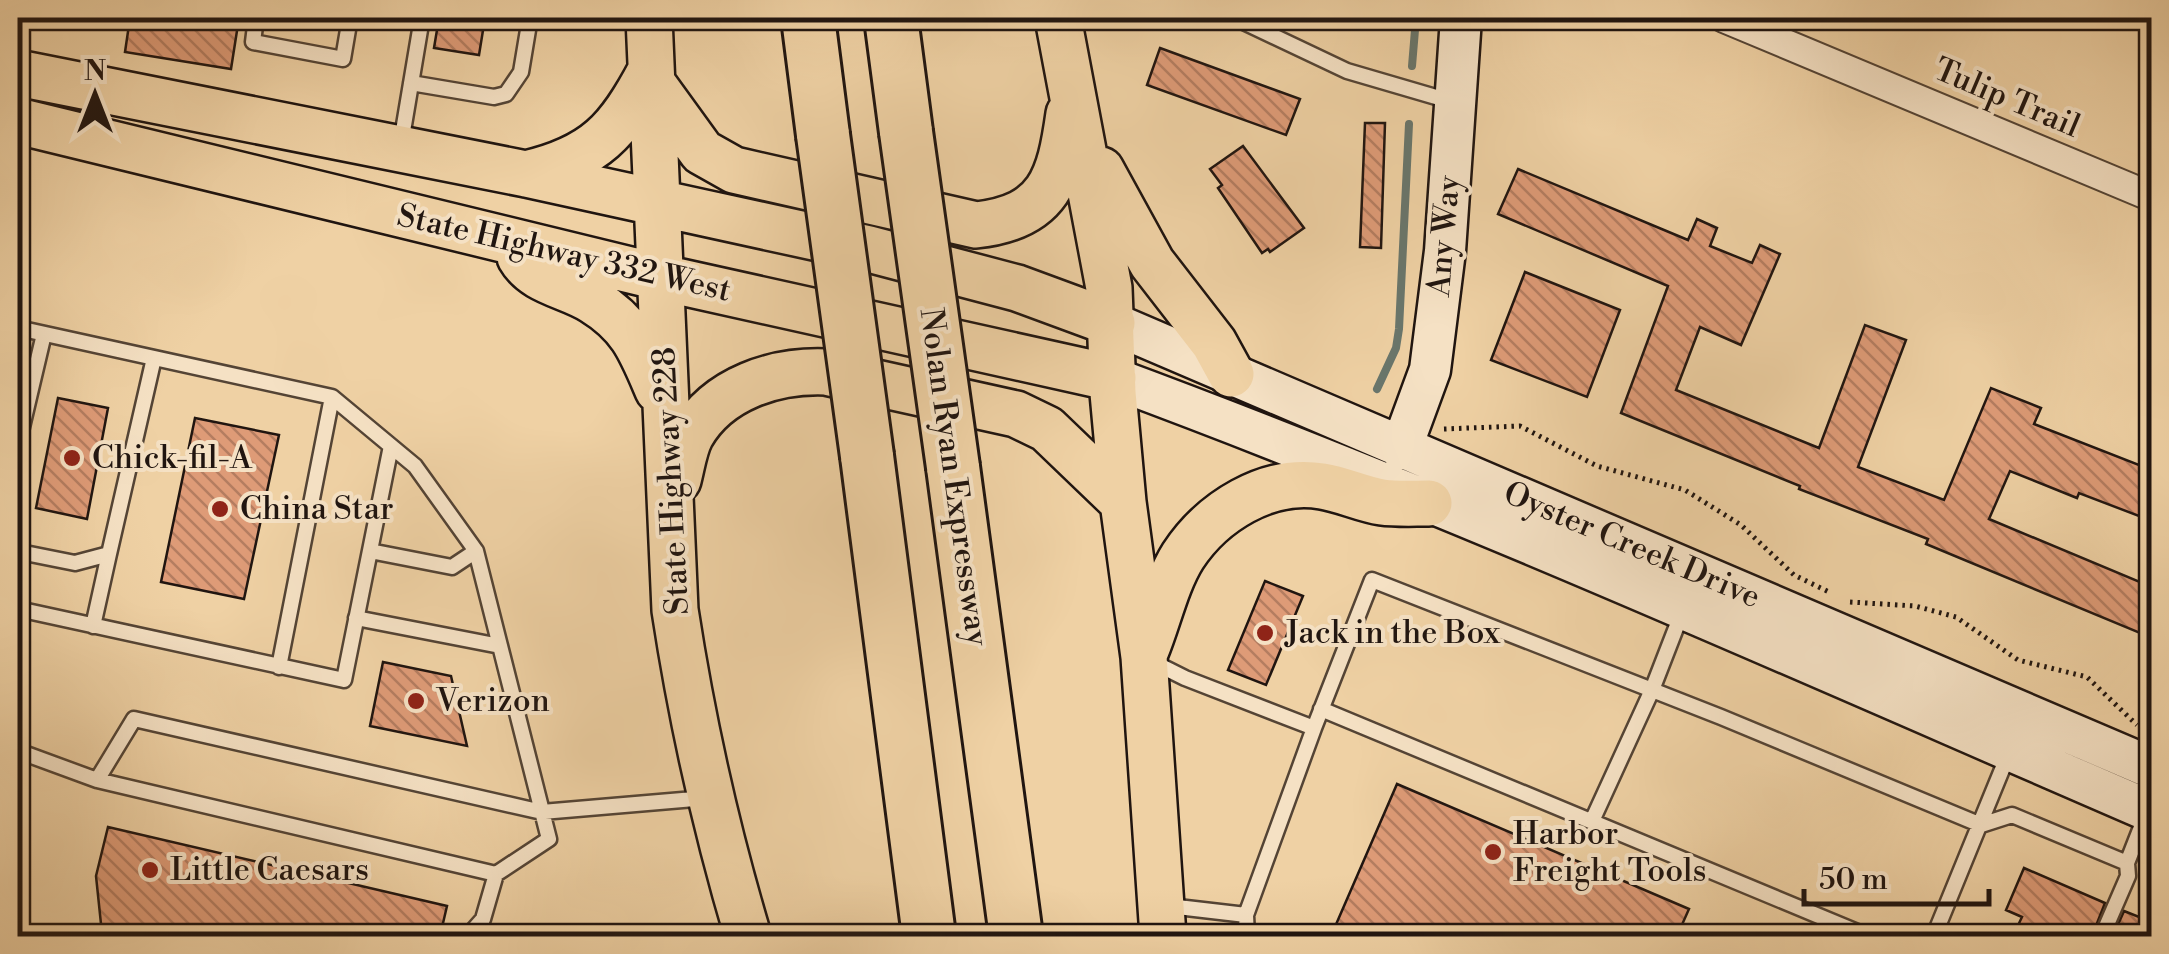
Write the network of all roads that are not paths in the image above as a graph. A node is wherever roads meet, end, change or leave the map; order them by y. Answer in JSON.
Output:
{"nodes":[{"id":1,"x":256,"y":18,"type":"edge"},
{"id":2,"x":350,"y":18,"type":"edge"},
{"id":3,"x":422,"y":18,"type":"edge"},
{"id":4,"x":530,"y":18,"type":"edge"},
{"id":5,"x":649,"y":18,"type":"edge"},
{"id":6,"x":808,"y":18,"type":"edge"},
{"id":7,"x":892,"y":18,"type":"edge"},
{"id":8,"x":1058,"y":18,"type":"edge"},
{"id":9,"x":1235,"y":18,"type":"edge"},
{"id":10,"x":1461,"y":18,"type":"edge"},
{"id":11,"x":1724,"y":18,"type":"edge"},
{"id":12,"x":18,"y":73,"type":"edge"},
{"id":13,"x":652,"y":77,"type":"junction"},
{"id":14,"x":411,"y":84,"type":"junction"},
{"id":15,"x":1073,"y":87,"type":"junction"},
{"id":16,"x":1455,"y":102,"type":"junction"},
{"id":17,"x":18,"y":121,"type":"edge"},
{"id":18,"x":1082,"y":134,"type":"junction"},
{"id":19,"x":400,"y":148,"type":"junction"},
{"id":20,"x":526,"y":174,"type":"junction"},
{"id":21,"x":2152,"y":197,"type":"edge"},
{"id":22,"x":658,"y":201,"type":"junction"},
{"id":23,"x":511,"y":242,"type":"junction"},
{"id":24,"x":663,"y":278,"type":"junction"},
{"id":25,"x":1112,"y":323,"type":"junction"},
{"id":26,"x":18,"y":328,"type":"edge"},
{"id":27,"x":44,"y":334,"type":"junction"},
{"id":28,"x":154,"y":358,"type":"junction"},
{"id":29,"x":1231,"y":374,"type":"junction"},
{"id":30,"x":1113,"y":378,"type":"junction"},
{"id":31,"x":332,"y":397,"type":"junction"},
{"id":32,"x":667,"y":412,"type":"junction"},
{"id":33,"x":1407,"y":435,"type":"junction"},
{"id":34,"x":18,"y":444,"type":"edge"},
{"id":35,"x":391,"y":446,"type":"junction"},
{"id":36,"x":1123,"y":502,"type":"junction"},
{"id":37,"x":1429,"y":503,"type":"junction"},
{"id":38,"x":671,"y":511,"type":"junction"},
{"id":39,"x":18,"y":546,"type":"edge"},
{"id":40,"x":370,"y":550,"type":"junction"},
{"id":41,"x":476,"y":550,"type":"junction"},
{"id":42,"x":110,"y":554,"type":"junction"},
{"id":43,"x":1690,"y":591,"type":"junction"},
{"id":44,"x":18,"y":609,"type":"edge"},
{"id":45,"x":356,"y":618,"type":"junction"},
{"id":46,"x":93,"y":626,"type":"junction"},
{"id":47,"x":500,"y":646,"type":"junction"},
{"id":48,"x":1144,"y":657,"type":"junction"},
{"id":49,"x":279,"y":667,"type":"junction"},
{"id":50,"x":1652,"y":690,"type":"junction"},
{"id":51,"x":1321,"y":709,"type":"junction"},
{"id":52,"x":1314,"y":728,"type":"junction"},
{"id":53,"x":2017,"y":732,"type":"junction"},
{"id":54,"x":18,"y":751,"type":"edge"},
{"id":55,"x":2152,"y":768,"type":"edge"},
{"id":56,"x":97,"y":780,"type":"junction"},
{"id":57,"x":710,"y":798,"type":"junction"},
{"id":58,"x":2150,"y":811,"type":"edge"},
{"id":59,"x":542,"y":812,"type":"junction"},
{"id":60,"x":1592,"y":821,"type":"junction"},
{"id":61,"x":1981,"y":826,"type":"junction"},
{"id":62,"x":2127,"y":863,"type":"junction"},
{"id":63,"x":496,"y":874,"type":"junction"},
{"id":64,"x":1246,"y":915,"type":"junction"},
{"id":65,"x":1162,"y":921,"type":"edge"},
{"id":66,"x":468,"y":936,"type":"edge"},
{"id":67,"x":748,"y":936,"type":"edge"},
{"id":68,"x":929,"y":936,"type":"edge"},
{"id":69,"x":1016,"y":936,"type":"edge"},
{"id":70,"x":1247,"y":936,"type":"edge"},
{"id":71,"x":1867,"y":936,"type":"edge"},
{"id":72,"x":1934,"y":936,"type":"edge"},
{"id":73,"x":2102,"y":936,"type":"edge"}],
"edges":[{"from":1,"to":2,"type":"lane"},
{"from":3,"to":14,"type":"lane"},
{"from":4,"to":14,"type":"lane"},
{"from":5,"to":13,"type":"main road","name":"State Highway 228"},
{"from":6,"to":68,"type":"highway","bridge":true},
{"from":7,"to":69,"type":"highway","name":"Nolan Ryan Expressway","bridge":true},
{"from":8,"to":15,"type":"main road"},
{"from":9,"to":16,"type":"lane"},
{"from":10,"to":16,"type":"main road","name":"Any Way"},
{"from":11,"to":21,"type":"street","name":"Tulip Trail"},
{"from":12,"to":19,"type":"main road","name":"State Highway 332 West"},
{"from":13,"to":15,"type":"main road"},
{"from":13,"to":20,"type":"main road"},
{"from":13,"to":22,"type":"main road","name":"State Highway 228"},
{"from":14,"to":19,"type":"lane"},
{"from":15,"to":18,"type":"main road"},
{"from":16,"to":33,"type":"main road","name":"Any Way"},
{"from":17,"to":23,"type":"main road","name":"State Highway 332 West"},
{"from":18,"to":25,"type":"main road"},
{"from":18,"to":29,"type":"main road"},
{"from":19,"to":20,"type":"main road","name":"State Highway 332 West"},
{"from":20,"to":22,"type":"main road","name":"State Highway 332 West"},
{"from":22,"to":24,"type":"main road","name":"State Highway 228"},
{"from":22,"to":25,"type":"main road","name":"State Highway 332 West"},
{"from":23,"to":24,"type":"main road","name":"State Highway 332 West"},
{"from":23,"to":32,"type":"main road"},
{"from":24,"to":30,"type":"main road","name":"State Highway 332 West"},
{"from":24,"to":32,"type":"main road","name":"State Highway 228"},
{"from":25,"to":29,"type":"main road","name":"Oyster Creek Drive"},
{"from":25,"to":30,"type":"main road"},
{"from":26,"to":27,"type":"lane"},
{"from":27,"to":28,"type":"lane"},
{"from":27,"to":34,"type":"lane"},
{"from":28,"to":31,"type":"lane"},
{"from":28,"to":42,"type":"lane"},
{"from":29,"to":33,"type":"main road","name":"Oyster Creek Drive"},
{"from":30,"to":36,"type":"main road"},
{"from":30,"to":37,"type":"main road","name":"Oyster Creek Drive"},
{"from":31,"to":35,"type":"lane"},
{"from":31,"to":49,"type":"lane"},
{"from":32,"to":38,"type":"main road","name":"State Highway 228"},
{"from":33,"to":43,"type":"main road","name":"Oyster Creek Drive"},
{"from":35,"to":40,"type":"lane"},
{"from":35,"to":41,"type":"lane"},
{"from":36,"to":38,"type":"main road"},
{"from":36,"to":48,"type":"main road"},
{"from":37,"to":43,"type":"main road","name":"Oyster Creek Drive"},
{"from":37,"to":48,"type":"main road"},
{"from":38,"to":57,"type":"main road","name":"State Highway 228"},
{"from":39,"to":42,"type":"lane"},
{"from":40,"to":41,"type":"lane"},
{"from":40,"to":45,"type":"lane"},
{"from":41,"to":47,"type":"lane"},
{"from":42,"to":46,"type":"lane"},
{"from":43,"to":50,"type":"lane"},
{"from":43,"to":53,"type":"main road","name":"Oyster Creek Drive"},
{"from":44,"to":46,"type":"lane"},
{"from":45,"to":47,"type":"lane"},
{"from":45,"to":49,"type":"lane"},
{"from":46,"to":49,"type":"lane"},
{"from":47,"to":59,"type":"lane"},
{"from":48,"to":52,"type":"lane"},
{"from":48,"to":65,"type":"main road"},
{"from":50,"to":51,"type":"lane"},
{"from":50,"to":60,"type":"lane"},
{"from":50,"to":61,"type":"lane"},
{"from":51,"to":52,"type":"lane"},
{"from":51,"to":60,"type":"lane"},
{"from":52,"to":64,"type":"lane"},
{"from":53,"to":55,"type":"main road","name":"Oyster Creek Drive"},
{"from":53,"to":58,"type":"main road","name":"Oyster Creek Drive"},
{"from":53,"to":61,"type":"lane"},
{"from":54,"to":56,"type":"lane"},
{"from":56,"to":59,"type":"lane"},
{"from":56,"to":63,"type":"lane"},
{"from":57,"to":59,"type":"lane"},
{"from":57,"to":67,"type":"main road","name":"State Highway 228"},
{"from":58,"to":62,"type":"lane"},
{"from":59,"to":63,"type":"lane"},
{"from":60,"to":71,"type":"lane"},
{"from":61,"to":62,"type":"lane"},
{"from":61,"to":72,"type":"lane"},
{"from":62,"to":73,"type":"lane"},
{"from":63,"to":66,"type":"lane"},
{"from":64,"to":65,"type":"lane"},
{"from":64,"to":70,"type":"lane"}]}
